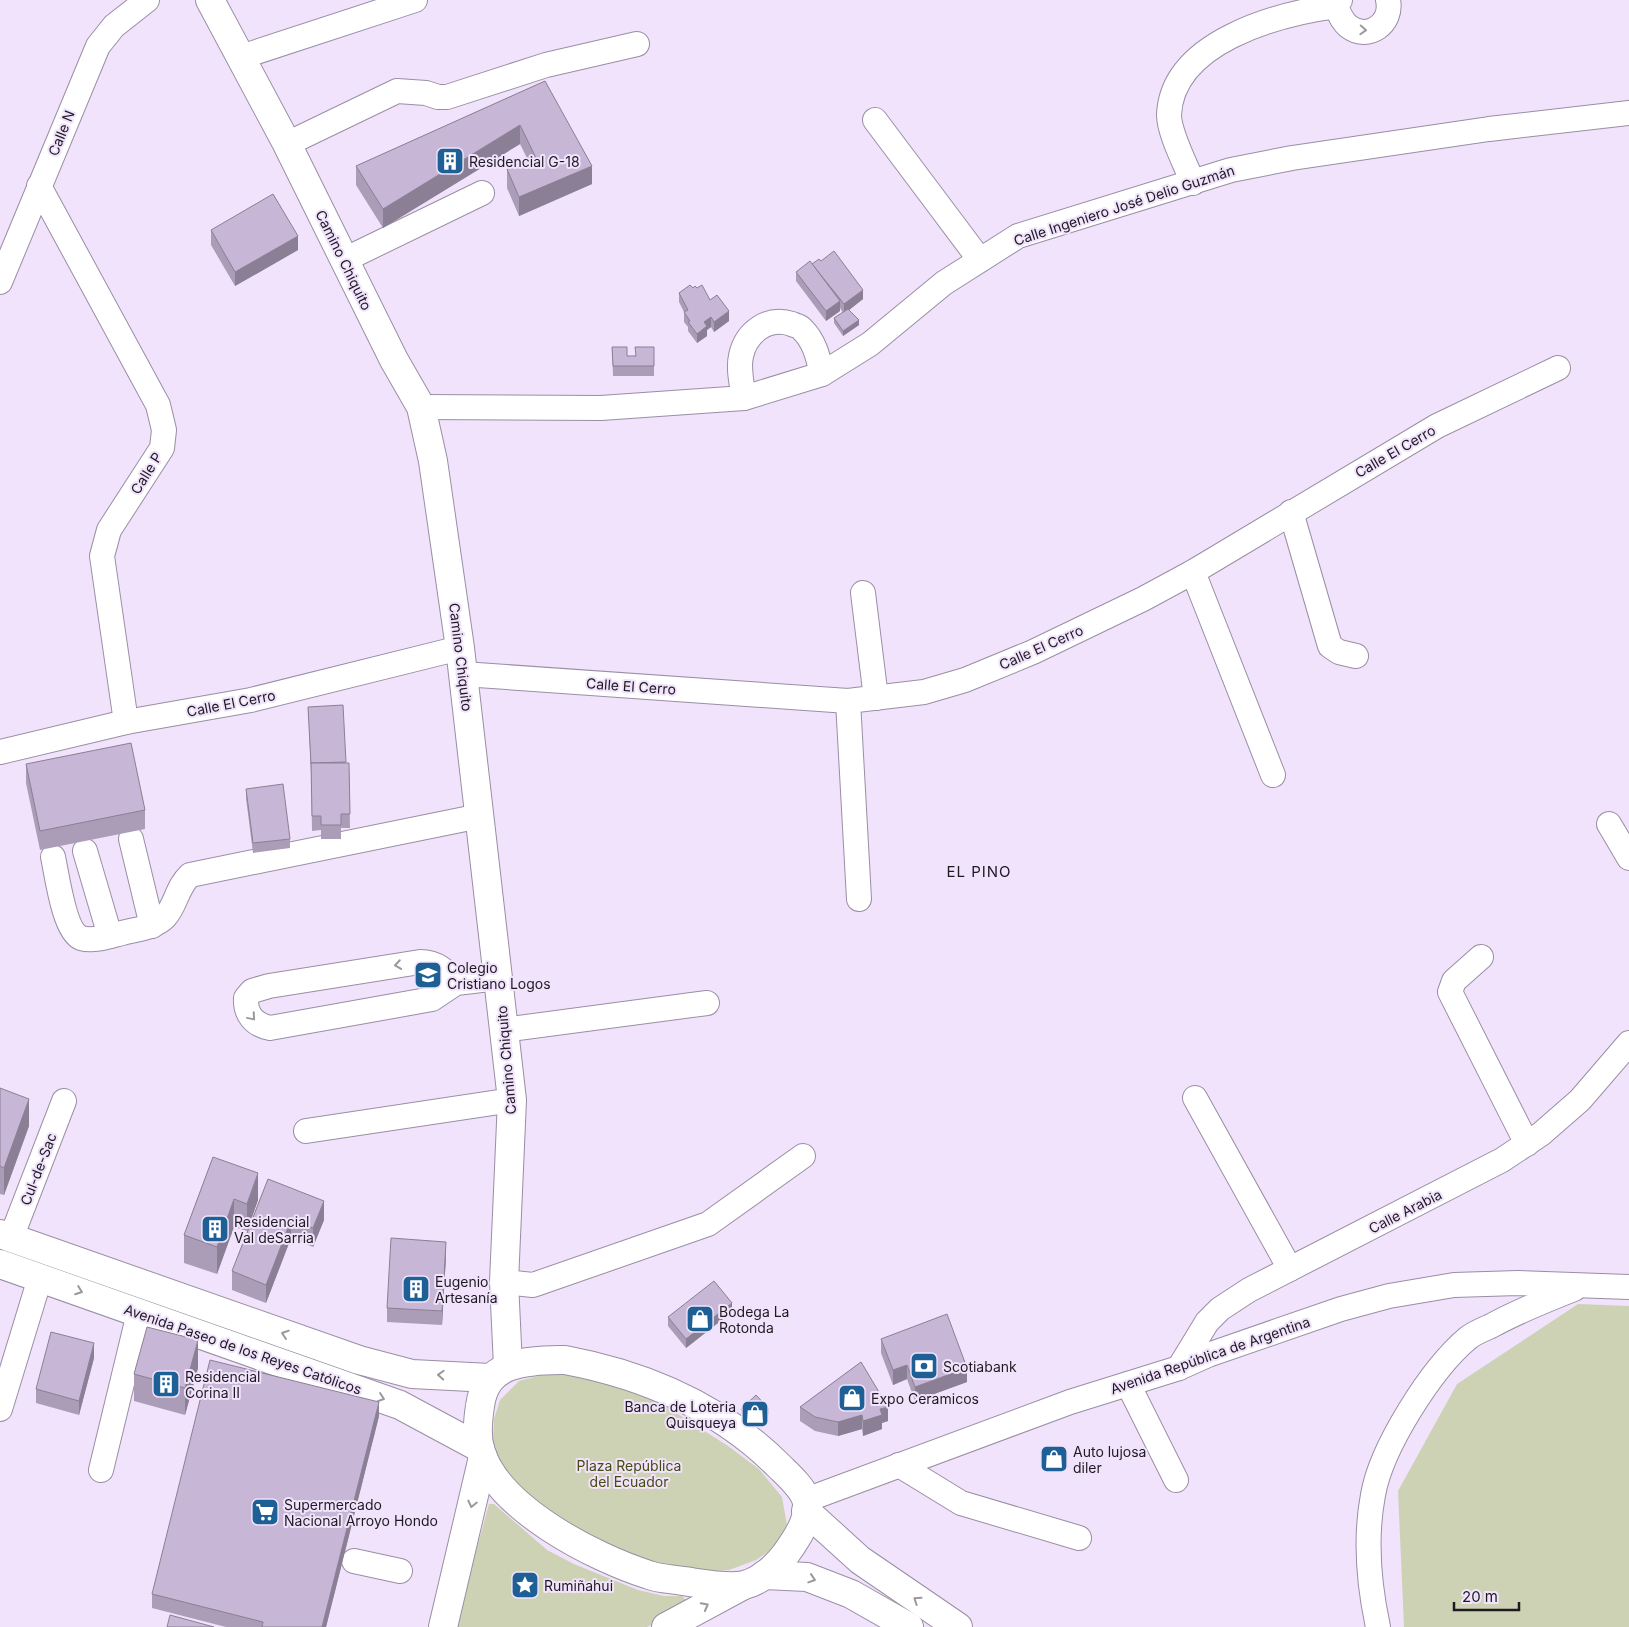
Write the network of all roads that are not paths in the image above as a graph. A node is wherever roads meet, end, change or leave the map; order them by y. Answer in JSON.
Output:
{"nodes":[{"id":1,"x":147,"y":0,"type":"edge"},
{"id":2,"x":210,"y":0,"type":"edge"},
{"id":3,"x":415,"y":0,"type":"edge"},
{"id":4,"x":1388,"y":0,"type":"edge"},
{"id":5,"x":1338,"y":3,"type":"edge"},
{"id":6,"x":637,"y":44,"type":"dead end"},
{"id":7,"x":242,"y":57,"type":"junction"},
{"id":8,"x":1629,"y":113,"type":"edge"},
{"id":9,"x":876,"y":120,"type":"dead end"},
{"id":10,"x":287,"y":144,"type":"junction"},
{"id":11,"x":1193,"y":183,"type":"junction"},
{"id":12,"x":39,"y":186,"type":"junction"},
{"id":13,"x":482,"y":193,"type":"dead end"},
{"id":14,"x":344,"y":260,"type":"junction"},
{"id":15,"x":980,"y":260,"type":"junction"},
{"id":16,"x":0,"y":282,"type":"edge"},
{"id":17,"x":1558,"y":368,"type":"dead end"},
{"id":18,"x":822,"y":374,"type":"junction"},
{"id":19,"x":744,"y":398,"type":"junction"},
{"id":20,"x":422,"y":407,"type":"junction"},
{"id":21,"x":1291,"y":512,"type":"junction"},
{"id":22,"x":1193,"y":572,"type":"junction"},
{"id":23,"x":863,"y":593,"type":"dead end"},
{"id":24,"x":1356,"y":656,"type":"dead end"},
{"id":25,"x":462,"y":661,"type":"junction"},
{"id":26,"x":876,"y":698,"type":"junction"},
{"id":27,"x":848,"y":701,"type":"junction"},
{"id":28,"x":126,"y":722,"type":"junction"},
{"id":29,"x":0,"y":752,"type":"edge"},
{"id":30,"x":1273,"y":775,"type":"dead end"},
{"id":31,"x":480,"y":816,"type":"junction"},
{"id":32,"x":1609,"y":824,"type":"dead end"},
{"id":33,"x":131,"y":839,"type":"dead end"},
{"id":34,"x":85,"y":851,"type":"dead end"},
{"id":35,"x":53,"y":857,"type":"dead end"},
{"id":36,"x":1629,"y":858,"type":"edge"},
{"id":37,"x":860,"y":899,"type":"dead end"},
{"id":38,"x":152,"y":926,"type":"junction"},
{"id":39,"x":110,"y":936,"type":"junction"},
{"id":40,"x":1481,"y":957,"type":"dead end"},
{"id":41,"x":498,"y":978,"type":"junction"},
{"id":42,"x":456,"y":983,"type":"junction"},
{"id":43,"x":707,"y":1003,"type":"dead end"},
{"id":44,"x":504,"y":1030,"type":"junction"},
{"id":45,"x":1629,"y":1043,"type":"edge"},
{"id":46,"x":1195,"y":1098,"type":"dead end"},
{"id":47,"x":512,"y":1100,"type":"junction"},
{"id":48,"x":64,"y":1101,"type":"dead end"},
{"id":49,"x":306,"y":1131,"type":"dead end"},
{"id":50,"x":1527,"y":1144,"type":"junction"},
{"id":51,"x":803,"y":1156,"type":"dead end"},
{"id":52,"x":5,"y":1236,"type":"edge"},
{"id":53,"x":0,"y":1264,"type":"edge"},
{"id":54,"x":1290,"y":1269,"type":"junction"},
{"id":55,"x":40,"y":1278,"type":"junction"},
{"id":56,"x":504,"y":1282,"type":"junction"},
{"id":57,"x":1586,"y":1284,"type":"junction"},
{"id":58,"x":1629,"y":1288,"type":"edge"},
{"id":59,"x":139,"y":1313,"type":"junction"},
{"id":60,"x":1179,"y":1368,"type":"junction"},
{"id":61,"x":499,"y":1372,"type":"junction"},
{"id":62,"x":1128,"y":1384,"type":"junction"},
{"id":63,"x":0,"y":1409,"type":"edge"},
{"id":64,"x":482,"y":1452,"type":"junction"},
{"id":65,"x":899,"y":1465,"type":"junction"},
{"id":66,"x":101,"y":1470,"type":"dead end"},
{"id":67,"x":1176,"y":1480,"type":"dead end"},
{"id":68,"x":806,"y":1505,"type":"junction"},
{"id":69,"x":1079,"y":1538,"type":"dead end"},
{"id":70,"x":354,"y":1560,"type":"dead end"},
{"id":71,"x":400,"y":1571,"type":"dead end"},
{"id":72,"x":753,"y":1580,"type":"junction"},
{"id":73,"x":443,"y":1627,"type":"edge"},
{"id":74,"x":666,"y":1627,"type":"edge"},
{"id":75,"x":909,"y":1627,"type":"edge"},
{"id":76,"x":958,"y":1627,"type":"edge"},
{"id":77,"x":1378,"y":1627,"type":"edge"}],
"edges":[{"from":1,"to":12,"type":"street","name":"Calle N"},
{"from":2,"to":7,"type":"main road","name":"Camino Chiquito"},
{"from":3,"to":7,"type":"street"},
{"from":5,"to":4,"type":"street","one_way":true},
{"from":5,"to":11,"type":"street"},
{"from":6,"to":10,"type":"street"},
{"from":7,"to":10,"type":"main road","name":"Camino Chiquito"},
{"from":8,"to":11,"type":"street","name":"Calle Ingeniero José Delio Guzmán"},
{"from":9,"to":15,"type":"street"},
{"from":10,"to":14,"type":"main road","name":"Camino Chiquito"},
{"from":11,"to":15,"type":"street","name":"Calle Ingeniero José Delio Guzmán"},
{"from":12,"to":16,"type":"street","name":"Calle N"},
{"from":12,"to":28,"type":"street","name":"Calle P"},
{"from":13,"to":14,"type":"street"},
{"from":14,"to":20,"type":"main road","name":"Camino Chiquito"},
{"from":15,"to":18,"type":"street","name":"Calle Ingeniero José Delio Guzmán"},
{"from":17,"to":21,"type":"street","name":"Calle El Cerro"},
{"from":18,"to":19,"type":"street","name":"Calle Ingeniero José Delio Guzmán"},
{"from":18,"to":19,"type":"street"},
{"from":19,"to":20,"type":"street","name":"Calle Ingeniero José Delio Guzmán"},
{"from":20,"to":25,"type":"main road","name":"Camino Chiquito"},
{"from":21,"to":22,"type":"street","name":"Calle El Cerro"},
{"from":21,"to":24,"type":"street"},
{"from":22,"to":26,"type":"street","name":"Calle El Cerro"},
{"from":22,"to":30,"type":"street"},
{"from":23,"to":26,"type":"street"},
{"from":25,"to":27,"type":"street","name":"Calle El Cerro"},
{"from":25,"to":28,"type":"street","name":"Calle El Cerro"},
{"from":25,"to":31,"type":"main road","name":"Camino Chiquito"},
{"from":26,"to":27,"type":"street","name":"Calle El Cerro"},
{"from":27,"to":37,"type":"street"},
{"from":28,"to":29,"type":"street","name":"Calle El Cerro"},
{"from":31,"to":38,"type":"street"},
{"from":31,"to":41,"type":"main road","name":"Camino Chiquito"},
{"from":32,"to":36,"type":"street"},
{"from":33,"to":38,"type":"street"},
{"from":34,"to":39,"type":"street"},
{"from":35,"to":39,"type":"street"},
{"from":38,"to":39,"type":"street"},
{"from":40,"to":50,"type":"street"},
{"from":41,"to":42,"type":"street"},
{"from":41,"to":44,"type":"main road","name":"Camino Chiquito"},
{"from":42,"to":42,"type":"street","one_way":true},
{"from":43,"to":44,"type":"street"},
{"from":44,"to":47,"type":"main road","name":"Camino Chiquito"},
{"from":45,"to":50,"type":"street","name":"Calle Arabia"},
{"from":46,"to":54,"type":"street"},
{"from":47,"to":49,"type":"street"},
{"from":47,"to":56,"type":"main road","name":"Camino Chiquito"},
{"from":48,"to":52,"type":"street","name":"Cul-de-Sac"},
{"from":50,"to":54,"type":"street","name":"Calle Arabia"},
{"from":51,"to":56,"type":"street"},
{"from":61,"to":52,"type":"main road","name":"Avenida Paseo de los Reyes Católicos","one_way":true},
{"from":53,"to":55,"type":"main road","name":"Avenida Paseo de los Reyes Católicos"},
{"from":54,"to":60,"type":"street","name":"Calle Arabia"},
{"from":55,"to":59,"type":"main road","name":"Avenida Paseo de los Reyes Católicos","one_way":true},
{"from":55,"to":63,"type":"street"},
{"from":56,"to":61,"type":"main road","name":"Camino Chiquito"},
{"from":57,"to":58,"type":"street","name":"Avenida República de Argentina"},
{"from":57,"to":60,"type":"street","name":"Avenida República de Argentina"},
{"from":57,"to":77,"type":"street"},
{"from":59,"to":64,"type":"main road","name":"Avenida Paseo de los Reyes Católicos","one_way":true},
{"from":59,"to":66,"type":"street"},
{"from":60,"to":62,"type":"street","name":"Avenida República de Argentina"},
{"from":61,"to":64,"type":"main road"},
{"from":61,"to":68,"type":"main road"},
{"from":62,"to":65,"type":"street","name":"Avenida República de Argentina"},
{"from":62,"to":67,"type":"street"},
{"from":64,"to":72,"type":"main road"},
{"from":64,"to":73,"type":"main road","one_way":true},
{"from":65,"to":68,"type":"street","name":"Avenida República de Argentina"},
{"from":65,"to":69,"type":"street"},
{"from":68,"to":72,"type":"main road"},
{"from":76,"to":68,"type":"main road","one_way":true},
{"from":70,"to":71,"type":"street"},
{"from":74,"to":72,"type":"main road","one_way":true},
{"from":72,"to":75,"type":"main road","one_way":true}]}
